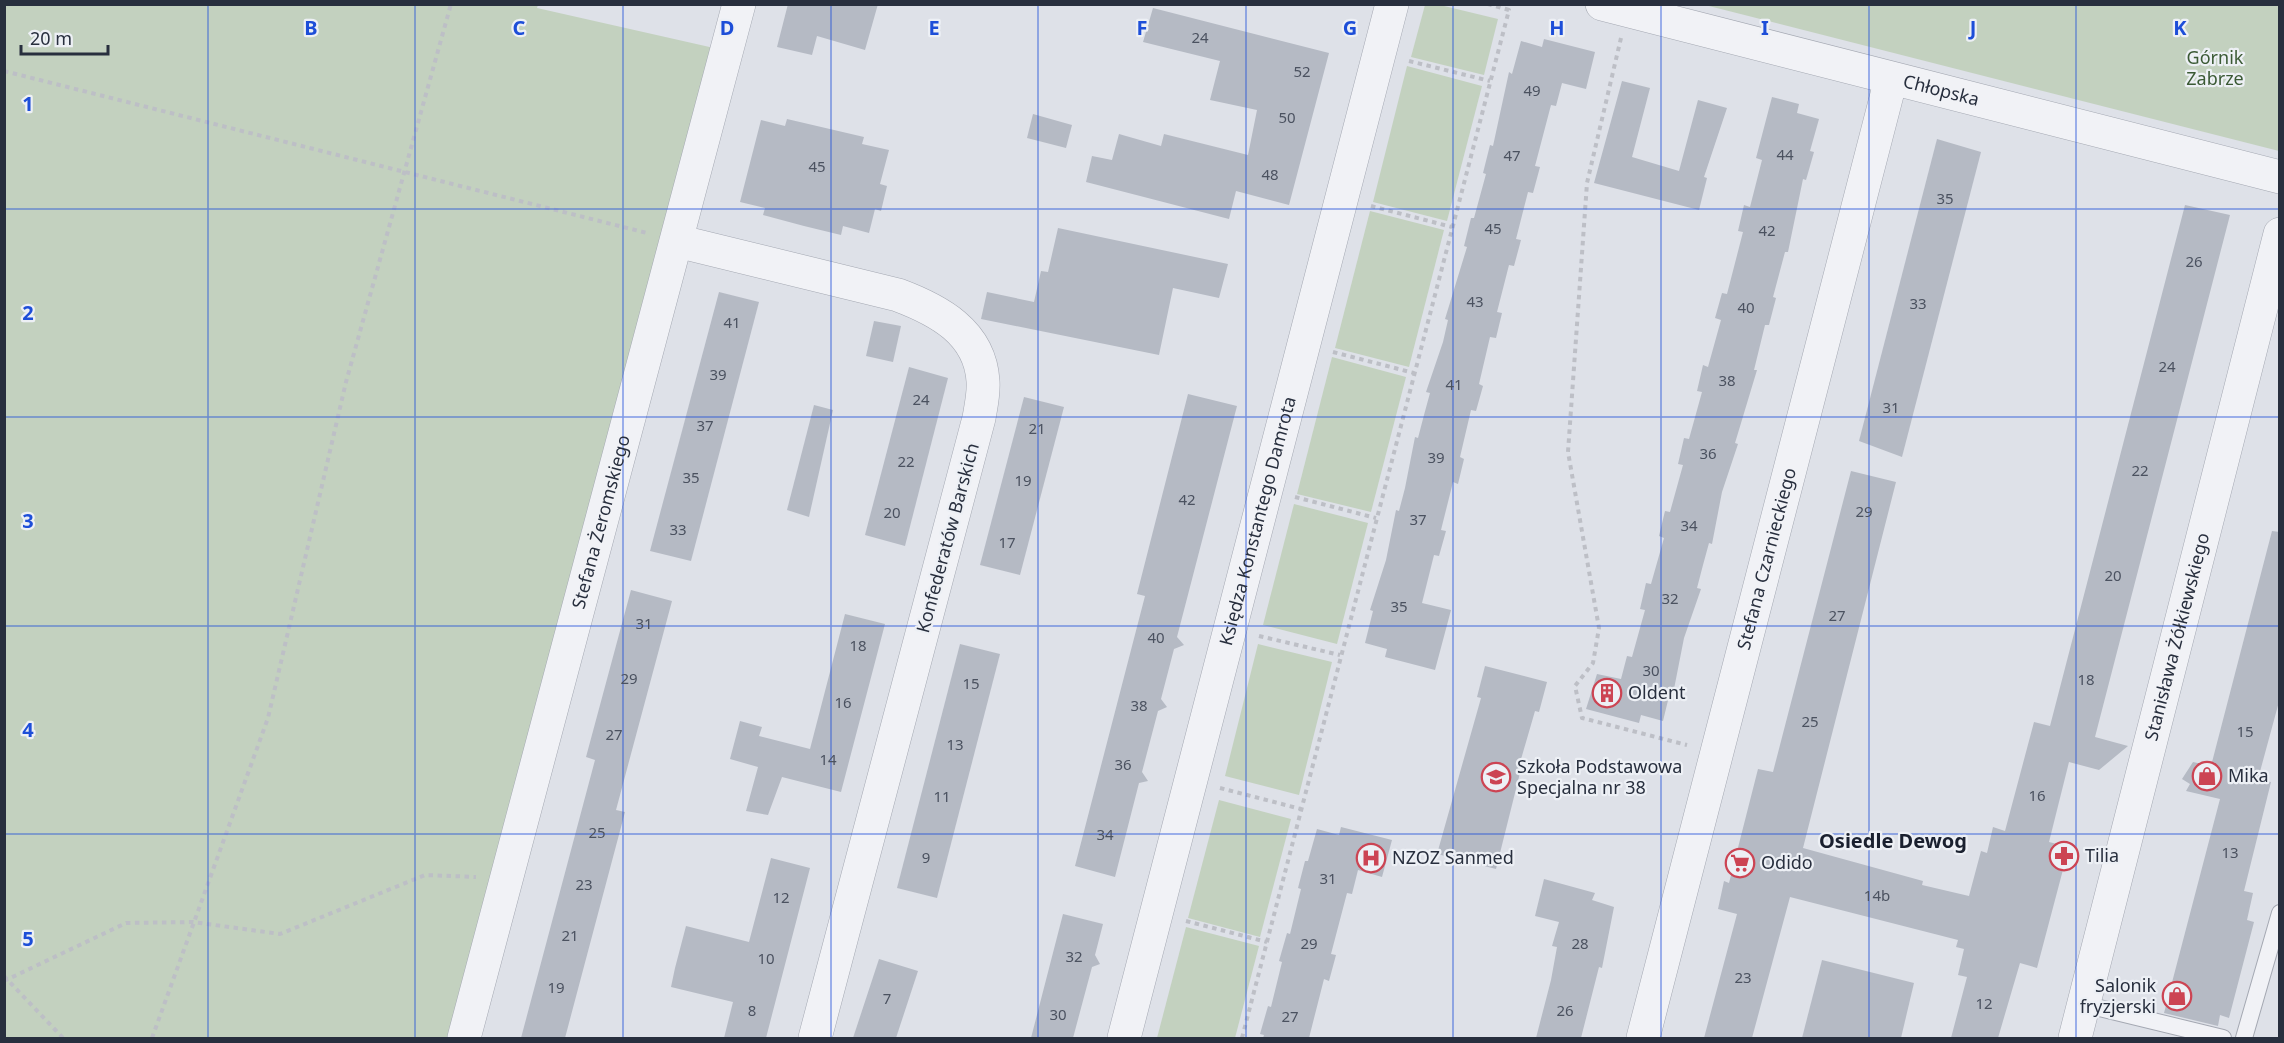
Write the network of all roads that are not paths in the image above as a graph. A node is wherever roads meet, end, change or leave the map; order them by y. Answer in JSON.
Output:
{"nodes":[{"id":1,"x":740,"y":4,"type":"edge"},
{"id":2,"x":1392,"y":4,"type":"edge"},
{"id":3,"x":1614,"y":8,"type":"edge"},
{"id":4,"x":1891,"y":79,"type":"junction"},
{"id":5,"x":2280,"y":177,"type":"edge"},
{"id":6,"x":2280,"y":234,"type":"edge"},
{"id":7,"x":677,"y":241,"type":"junction"},
{"id":8,"x":2280,"y":913,"type":"edge"},
{"id":9,"x":2083,"y":1004,"type":"junction"},
{"id":10,"x":464,"y":1038,"type":"edge"},
{"id":11,"x":815,"y":1038,"type":"edge"},
{"id":12,"x":1124,"y":1038,"type":"edge"},
{"id":13,"x":1643,"y":1038,"type":"edge"},
{"id":14,"x":2075,"y":1038,"type":"edge"},
{"id":15,"x":2223,"y":1038,"type":"edge"},
{"id":16,"x":2244,"y":1038,"type":"edge"}],
"edges":[{"from":1,"to":7,"type":"street","name":"Stefana Żeromskiego"},
{"from":2,"to":12,"type":"street","name":"Księdza Konstantego Damrota"},
{"from":3,"to":4,"type":"street","name":"Chłopska"},
{"from":4,"to":5,"type":"street","name":"Chłopska"},
{"from":4,"to":13,"type":"street","name":"Stefana Czarnieckiego"},
{"from":6,"to":9,"type":"street","name":"Stanisława Żółkiewskiego"},
{"from":7,"to":10,"type":"street","name":"Stefana Żeromskiego"},
{"from":7,"to":11,"type":"street","name":"Konfederatów Barskich"},
{"from":8,"to":16,"type":"lane"},
{"from":9,"to":14,"type":"street","name":"Stanisława Żółkiewskiego"},
{"from":9,"to":15,"type":"lane"}]}
